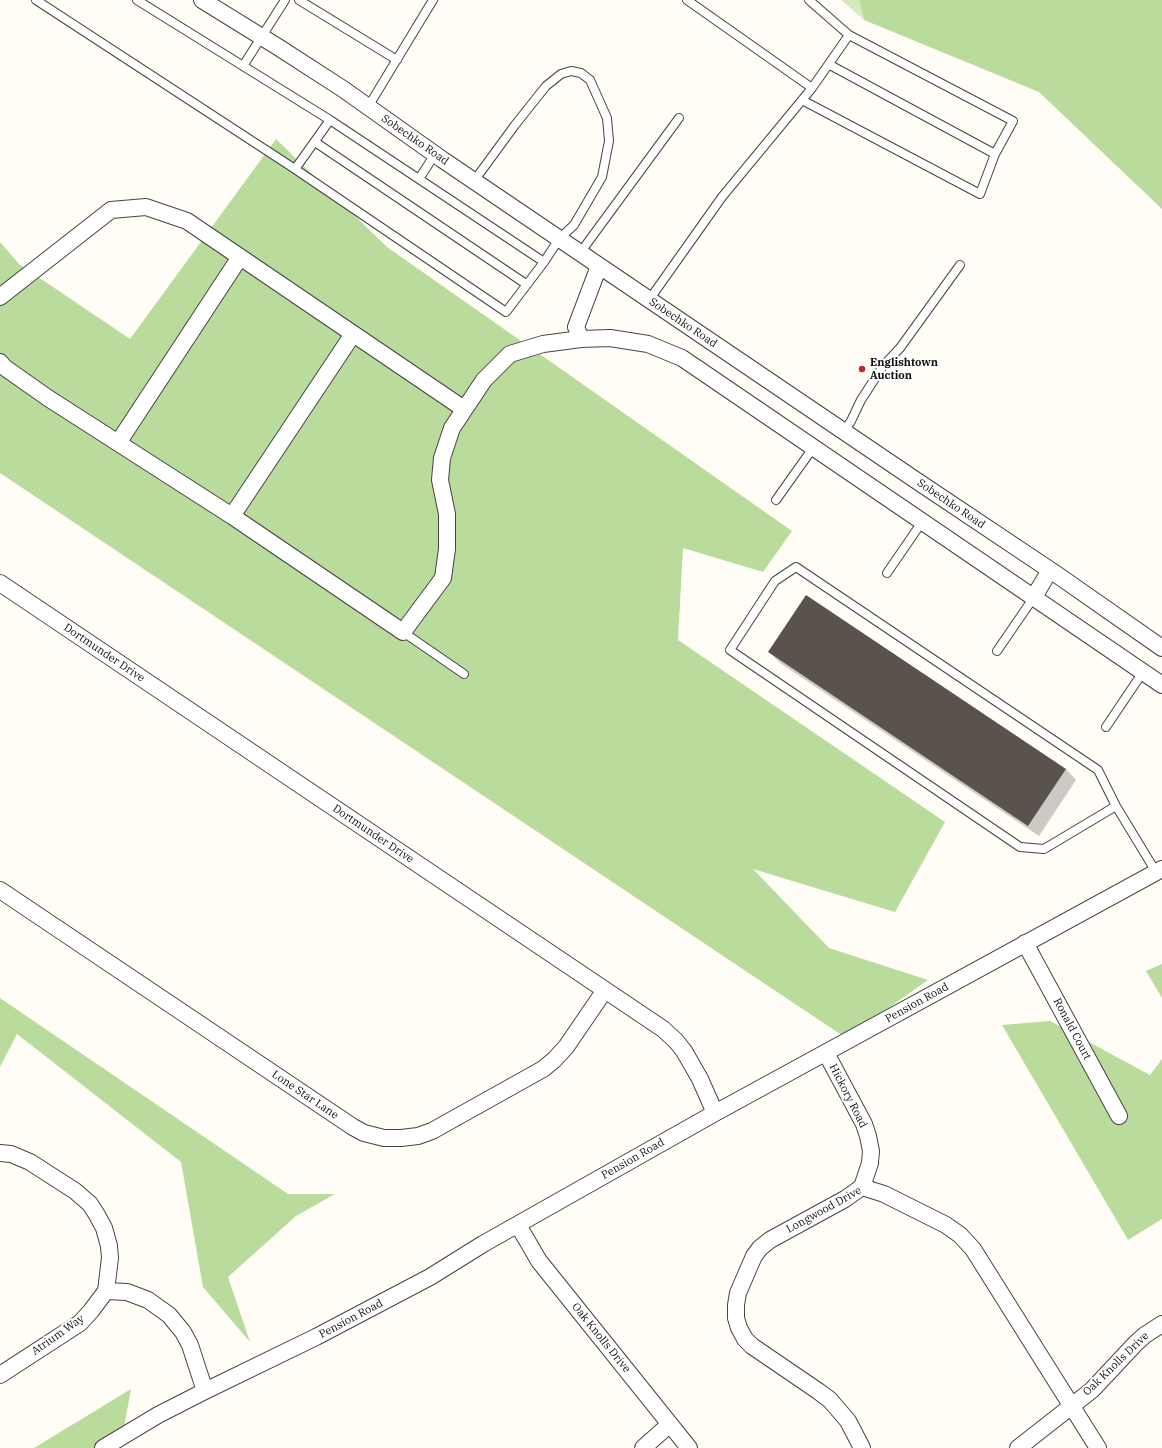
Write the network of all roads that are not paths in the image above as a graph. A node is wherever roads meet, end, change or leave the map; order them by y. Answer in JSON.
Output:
{"nodes":[{"id":1,"x":36,"y":0,"type":"edge"},
{"id":2,"x":137,"y":0,"type":"edge"},
{"id":3,"x":202,"y":0,"type":"edge"},
{"id":4,"x":285,"y":0,"type":"edge"},
{"id":5,"x":299,"y":0,"type":"edge"},
{"id":6,"x":433,"y":0,"type":"edge"},
{"id":7,"x":687,"y":0,"type":"edge"},
{"id":8,"x":810,"y":0,"type":"edge"},
{"id":9,"x":849,"y":35,"type":"junction"},
{"id":10,"x":261,"y":36,"type":"junction"},
{"id":11,"x":397,"y":60,"type":"junction"},
{"id":12,"x":830,"y":65,"type":"junction"},
{"id":13,"x":243,"y":66,"type":"junction"},
{"id":14,"x":812,"y":88,"type":"junction"},
{"id":15,"x":802,"y":100,"type":"junction"},
{"id":16,"x":368,"y":107,"type":"junction"},
{"id":17,"x":679,"y":118,"type":"dead end"},
{"id":18,"x":330,"y":120,"type":"junction"},
{"id":19,"x":315,"y":142,"type":"junction"},
{"id":20,"x":435,"y":154,"type":"junction"},
{"id":21,"x":994,"y":154,"type":"junction"},
{"id":22,"x":295,"y":169,"type":"junction"},
{"id":23,"x":419,"y":179,"type":"junction"},
{"id":24,"x":474,"y":181,"type":"junction"},
{"id":25,"x":559,"y":239,"type":"junction"},
{"id":26,"x":580,"y":253,"type":"junction"},
{"id":27,"x":240,"y":257,"type":"junction"},
{"id":28,"x":544,"y":262,"type":"junction"},
{"id":29,"x":960,"y":265,"type":"dead end"},
{"id":30,"x":599,"y":266,"type":"junction"},
{"id":31,"x":526,"y":284,"type":"junction"},
{"id":32,"x":0,"y":297,"type":"edge"},
{"id":33,"x":649,"y":300,"type":"junction"},
{"id":34,"x":353,"y":334,"type":"junction"},
{"id":35,"x":581,"y":339,"type":"junction"},
{"id":36,"x":0,"y":362,"type":"edge"},
{"id":37,"x":464,"y":409,"type":"junction"},
{"id":38,"x":844,"y":432,"type":"junction"},
{"id":39,"x":118,"y":443,"type":"junction"},
{"id":40,"x":813,"y":448,"type":"junction"},
{"id":41,"x":776,"y":500,"type":"dead end"},
{"id":42,"x":232,"y":516,"type":"junction"},
{"id":43,"x":922,"y":522,"type":"junction"},
{"id":44,"x":1050,"y":570,"type":"junction"},
{"id":45,"x":887,"y":573,"type":"dead end"},
{"id":46,"x":0,"y":583,"type":"edge"},
{"id":47,"x":1034,"y":597,"type":"junction"},
{"id":48,"x":403,"y":632,"type":"junction"},
{"id":49,"x":1162,"y":648,"type":"edge"},
{"id":50,"x":997,"y":651,"type":"dead end"},
{"id":51,"x":1143,"y":672,"type":"junction"},
{"id":52,"x":464,"y":674,"type":"dead end"},
{"id":53,"x":1162,"y":685,"type":"edge"},
{"id":54,"x":1106,"y":727,"type":"dead end"},
{"id":55,"x":1116,"y":806,"type":"junction"},
{"id":56,"x":1159,"y":870,"type":"edge"},
{"id":57,"x":0,"y":890,"type":"edge"},
{"id":58,"x":1025,"y":943,"type":"junction"},
{"id":59,"x":605,"y":990,"type":"junction"},
{"id":60,"x":826,"y":1053,"type":"junction"},
{"id":61,"x":715,"y":1113,"type":"junction"},
{"id":62,"x":1119,"y":1116,"type":"dead end"},
{"id":63,"x":0,"y":1152,"type":"edge"},
{"id":64,"x":862,"y":1187,"type":"junction"},
{"id":65,"x":518,"y":1225,"type":"junction"},
{"id":66,"x":106,"y":1291,"type":"junction"},
{"id":67,"x":1162,"y":1324,"type":"edge"},
{"id":68,"x":0,"y":1375,"type":"edge"},
{"id":69,"x":205,"y":1391,"type":"junction"},
{"id":70,"x":1072,"y":1406,"type":"junction"},
{"id":71,"x":670,"y":1424,"type":"junction"},
{"id":72,"x":103,"y":1448,"type":"edge"},
{"id":73,"x":643,"y":1448,"type":"edge"},
{"id":74,"x":689,"y":1448,"type":"edge"},
{"id":75,"x":862,"y":1448,"type":"edge"},
{"id":76,"x":1018,"y":1448,"type":"edge"},
{"id":77,"x":1098,"y":1448,"type":"edge"}],
"edges":[{"from":1,"to":22,"type":"lane"},
{"from":2,"to":13,"type":"lane"},
{"from":3,"to":10,"type":"street","name":"Sobechko Road"},
{"from":4,"to":10,"type":"lane"},
{"from":5,"to":11,"type":"lane"},
{"from":6,"to":11,"type":"lane"},
{"from":7,"to":14,"type":"lane"},
{"from":8,"to":9,"type":"lane"},
{"from":9,"to":12,"type":"lane"},
{"from":9,"to":21,"type":"lane"},
{"from":10,"to":13,"type":"lane"},
{"from":10,"to":16,"type":"street","name":"Sobechko Road"},
{"from":11,"to":16,"type":"lane"},
{"from":12,"to":14,"type":"lane"},
{"from":12,"to":21,"type":"lane"},
{"from":13,"to":18,"type":"lane"},
{"from":14,"to":15,"type":"lane"},
{"from":15,"to":21,"type":"lane"},
{"from":15,"to":33,"type":"lane"},
{"from":16,"to":20,"type":"street","name":"Sobechko Road"},
{"from":17,"to":26,"type":"lane"},
{"from":18,"to":19,"type":"lane"},
{"from":18,"to":23,"type":"lane"},
{"from":19,"to":22,"type":"lane"},
{"from":19,"to":31,"type":"lane"},
{"from":20,"to":23,"type":"lane"},
{"from":20,"to":24,"type":"street","name":"Sobechko Road"},
{"from":22,"to":31,"type":"lane"},
{"from":23,"to":28,"type":"lane"},
{"from":24,"to":25,"type":"street","name":"Sobechko Road"},
{"from":24,"to":25,"type":"lane"},
{"from":25,"to":26,"type":"street","name":"Sobechko Road"},
{"from":25,"to":28,"type":"lane"},
{"from":26,"to":30,"type":"street","name":"Sobechko Road"},
{"from":27,"to":32,"type":"street"},
{"from":27,"to":34,"type":"street"},
{"from":27,"to":39,"type":"street"},
{"from":28,"to":31,"type":"lane"},
{"from":29,"to":38,"type":"lane"},
{"from":30,"to":33,"type":"street","name":"Sobechko Road"},
{"from":30,"to":35,"type":"street"},
{"from":33,"to":38,"type":"street","name":"Sobechko Road"},
{"from":34,"to":37,"type":"street"},
{"from":34,"to":42,"type":"street"},
{"from":35,"to":37,"type":"street"},
{"from":35,"to":40,"type":"street"},
{"from":36,"to":39,"type":"street"},
{"from":37,"to":48,"type":"street"},
{"from":38,"to":44,"type":"street","name":"Sobechko Road"},
{"from":39,"to":42,"type":"street"},
{"from":40,"to":41,"type":"lane"},
{"from":40,"to":43,"type":"street"},
{"from":42,"to":48,"type":"street"},
{"from":43,"to":45,"type":"lane"},
{"from":43,"to":47,"type":"street"},
{"from":44,"to":47,"type":"street"},
{"from":44,"to":49,"type":"street","name":"Sobechko Road"},
{"from":46,"to":59,"type":"street","name":"Dortmunder Drive"},
{"from":47,"to":50,"type":"lane"},
{"from":47,"to":51,"type":"street"},
{"from":48,"to":52,"type":"lane"},
{"from":51,"to":53,"type":"street"},
{"from":51,"to":54,"type":"lane"},
{"from":55,"to":55,"type":"lane"},
{"from":55,"to":56,"type":"lane"},
{"from":56,"to":58,"type":"street","name":"Pension Road"},
{"from":57,"to":59,"type":"street","name":"Lone Star Lane"},
{"from":58,"to":60,"type":"street","name":"Pension Road"},
{"from":58,"to":62,"type":"street","name":"Ronald Court"},
{"from":59,"to":61,"type":"street","name":"Dortmunder Drive"},
{"from":60,"to":61,"type":"street","name":"Pension Road"},
{"from":60,"to":64,"type":"street","name":"Hickory Road"},
{"from":61,"to":65,"type":"street","name":"Pension Road"},
{"from":63,"to":66,"type":"street","name":"Atrium Way"},
{"from":64,"to":70,"type":"street","name":"Longwood Drive"},
{"from":64,"to":75,"type":"street","name":"Longwood Drive"},
{"from":65,"to":69,"type":"street","name":"Pension Road"},
{"from":65,"to":71,"type":"street","name":"Oak Knolls Drive"},
{"from":66,"to":68,"type":"street","name":"Atrium Way"},
{"from":66,"to":69,"type":"street"},
{"from":67,"to":70,"type":"street","name":"Oak Knolls Drive"},
{"from":69,"to":72,"type":"street","name":"Pension Road"},
{"from":70,"to":76,"type":"street","name":"Oak Knolls Drive"},
{"from":70,"to":77,"type":"street","name":"Longwood Drive"},
{"from":71,"to":73,"type":"street"},
{"from":71,"to":74,"type":"street","name":"Oak Knolls Drive"}]}
